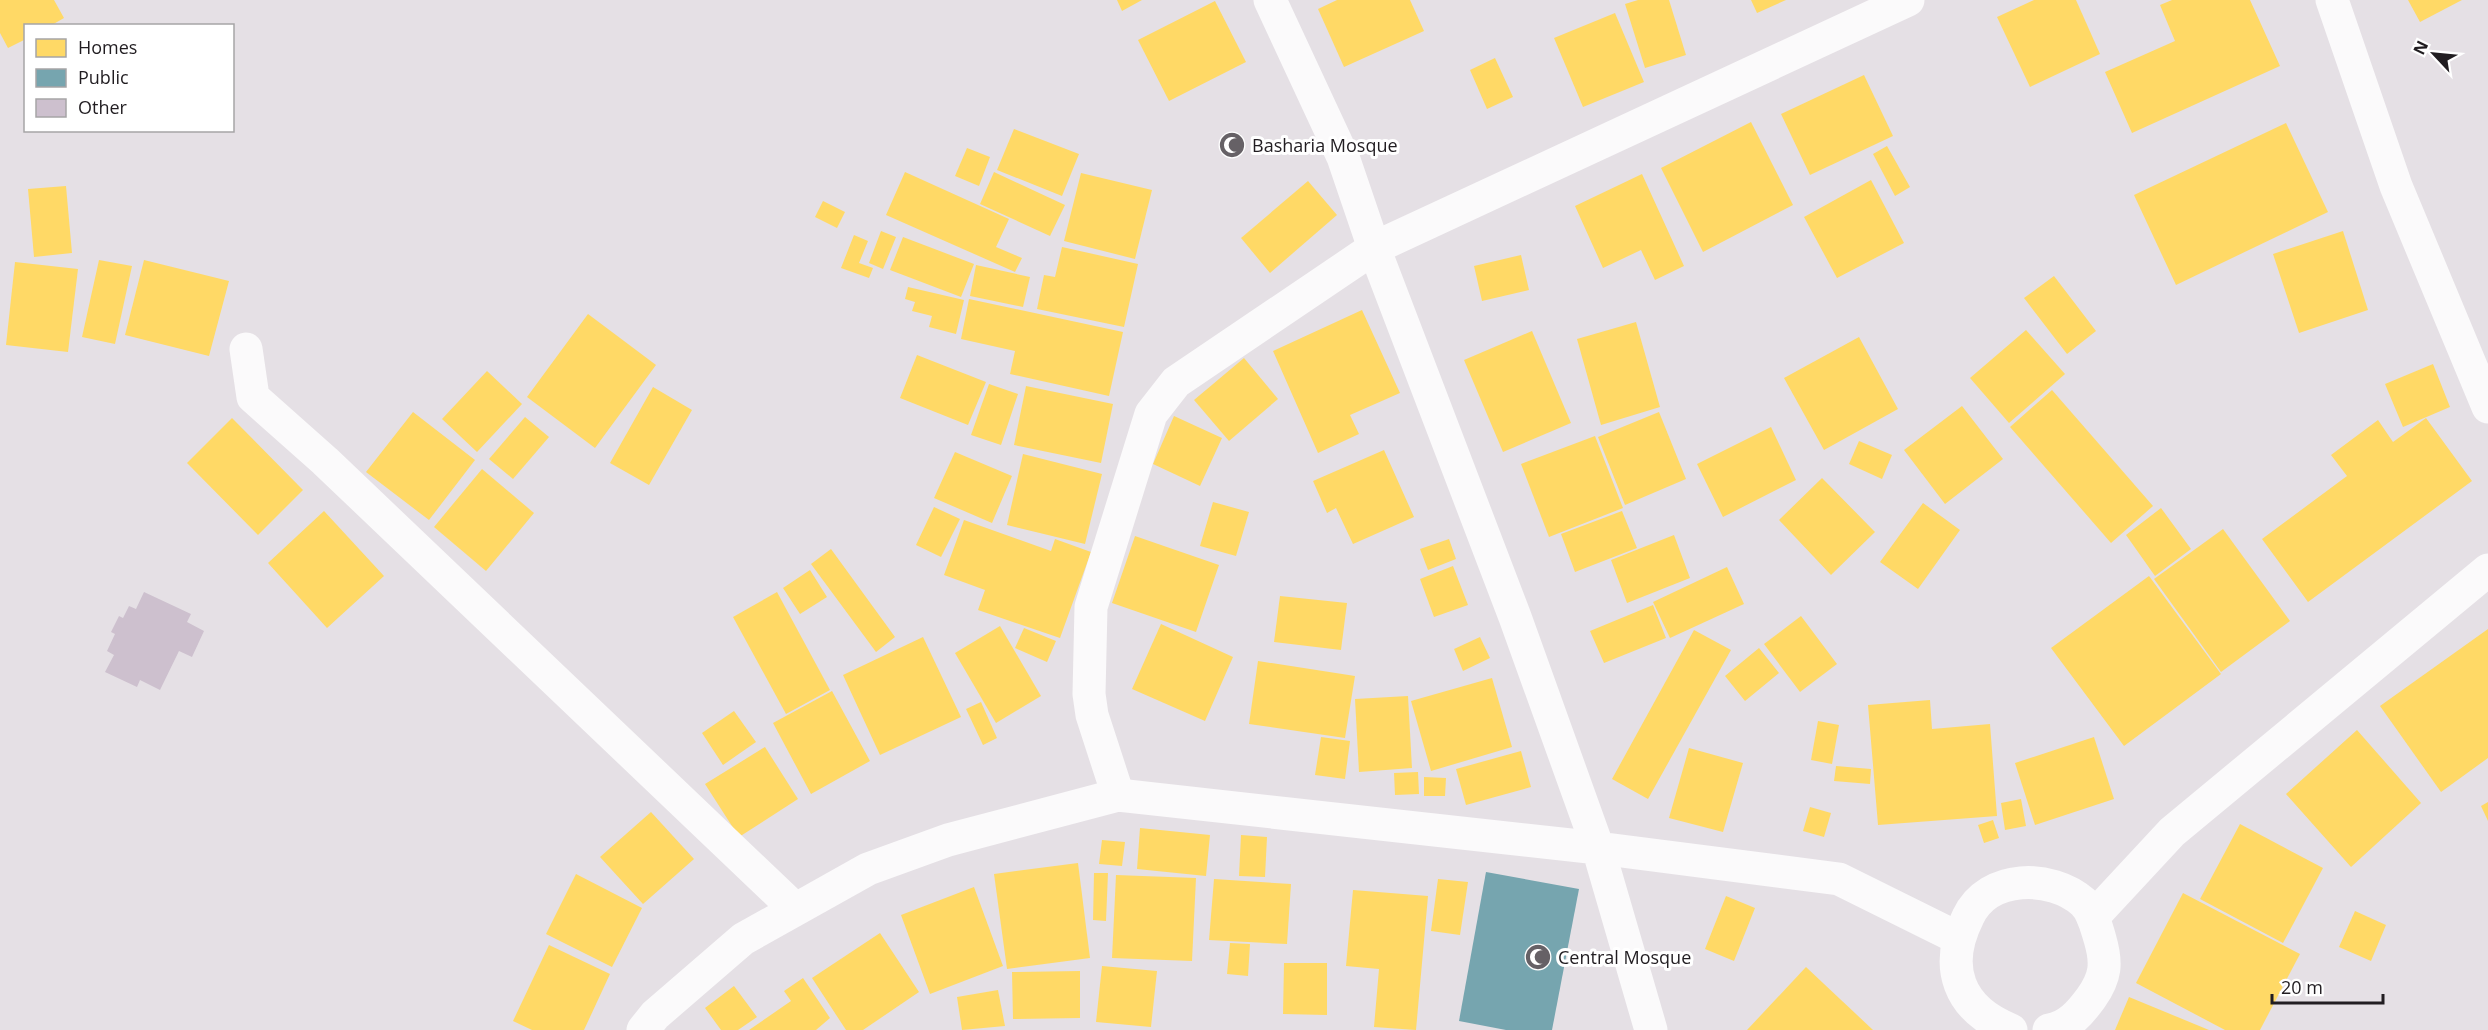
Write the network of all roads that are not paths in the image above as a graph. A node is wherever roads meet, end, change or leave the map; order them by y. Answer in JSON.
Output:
{"nodes":[{"id":1,"x":1270,"y":0,"type":"edge"},
{"id":2,"x":1908,"y":0,"type":"edge"},
{"id":3,"x":2332,"y":0,"type":"edge"},
{"id":4,"x":1374,"y":248,"type":"junction"},
{"id":5,"x":246,"y":349,"type":"dead end"},
{"id":6,"x":2488,"y":407,"type":"edge"},
{"id":7,"x":2488,"y":570,"type":"edge"},
{"id":8,"x":1118,"y":795,"type":"junction"},
{"id":9,"x":1598,"y":848,"type":"junction"},
{"id":10,"x":795,"y":909,"type":"junction"},
{"id":11,"x":2093,"y":917,"type":"junction"},
{"id":12,"x":1958,"y":938,"type":"junction"},
{"id":13,"x":643,"y":1030,"type":"edge"},
{"id":14,"x":1651,"y":1030,"type":"edge"},
{"id":15,"x":2011,"y":1030,"type":"edge"},
{"id":16,"x":2049,"y":1030,"type":"edge"}],
"edges":[{"from":1,"to":4,"type":"street"},
{"from":2,"to":4,"type":"street"},
{"from":3,"to":6,"type":"street"},
{"from":4,"to":8,"type":"street"},
{"from":4,"to":9,"type":"street"},
{"from":5,"to":10,"type":"street"},
{"from":7,"to":11,"type":"street"},
{"from":8,"to":9,"type":"street"},
{"from":8,"to":10,"type":"street"},
{"from":9,"to":12,"type":"street"},
{"from":9,"to":14,"type":"street"},
{"from":10,"to":13,"type":"street"},
{"from":11,"to":12,"type":"street"},
{"from":11,"to":16,"type":"street"},
{"from":12,"to":15,"type":"street"}]}
